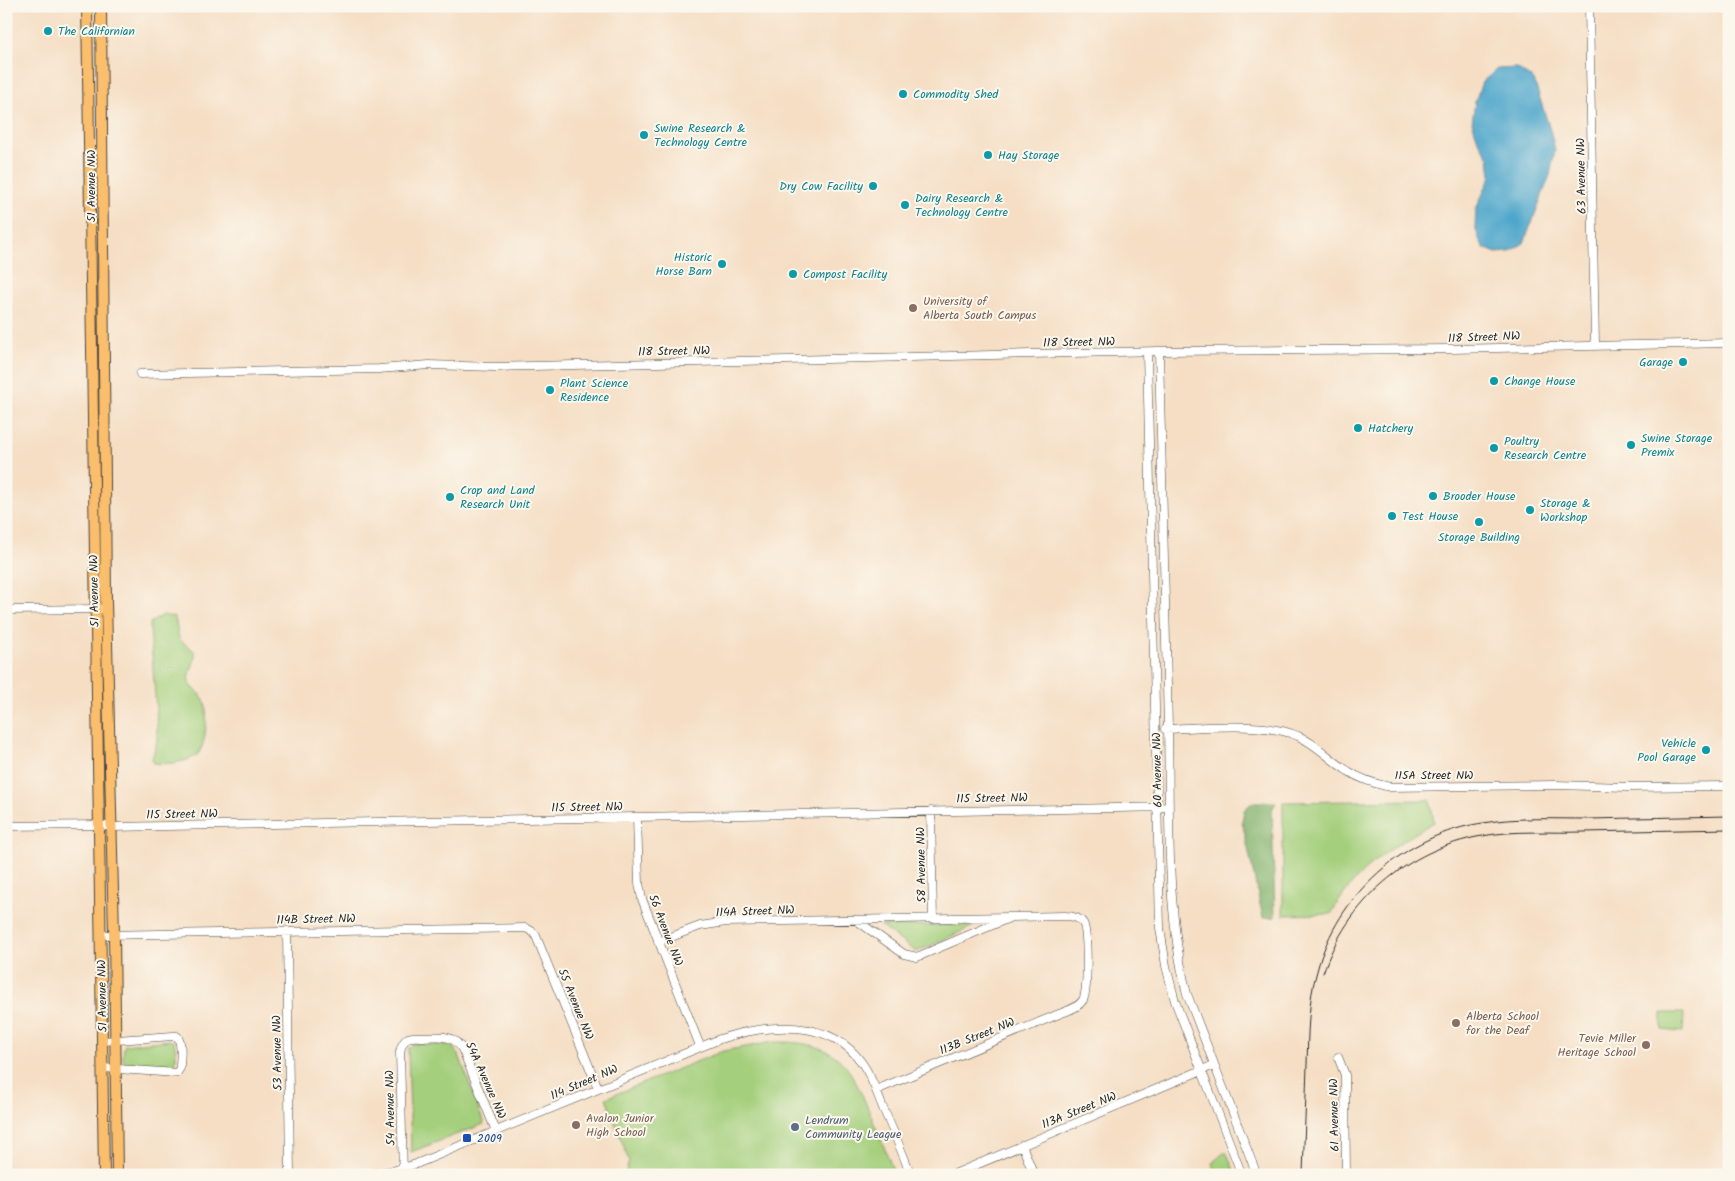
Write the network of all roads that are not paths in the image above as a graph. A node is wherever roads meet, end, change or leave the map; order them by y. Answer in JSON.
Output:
{"nodes":[{"id":1,"x":87,"y":6,"type":"edge"},
{"id":2,"x":101,"y":6,"type":"edge"},
{"id":3,"x":1589,"y":6,"type":"edge"},
{"id":4,"x":1729,"y":343,"type":"edge"},
{"id":5,"x":1595,"y":345,"type":"junction"},
{"id":6,"x":1159,"y":351,"type":"junction"},
{"id":7,"x":1147,"y":352,"type":"junction"},
{"id":8,"x":140,"y":374,"type":"dead end"},
{"id":9,"x":95,"y":609,"type":"junction"},
{"id":10,"x":107,"y":609,"type":"junction"},
{"id":11,"x":6,"y":610,"type":"edge"},
{"id":12,"x":1155,"y":729,"type":"junction"},
{"id":13,"x":1168,"y":729,"type":"junction"},
{"id":14,"x":1729,"y":786,"type":"edge"},
{"id":15,"x":1157,"y":807,"type":"junction"},
{"id":16,"x":1169,"y":807,"type":"junction"},
{"id":17,"x":931,"y":811,"type":"junction"},
{"id":18,"x":637,"y":817,"type":"junction"},
{"id":19,"x":100,"y":824,"type":"junction"},
{"id":20,"x":6,"y":826,"type":"edge"},
{"id":21,"x":112,"y":826,"type":"junction"},
{"id":22,"x":1013,"y":917,"type":"junction"},
{"id":23,"x":933,"y":919,"type":"junction"},
{"id":24,"x":856,"y":920,"type":"junction"},
{"id":25,"x":530,"y":930,"type":"joint"},
{"id":26,"x":287,"y":931,"type":"junction"},
{"id":27,"x":114,"y":934,"type":"junction"},
{"id":28,"x":101,"y":935,"type":"junction"},
{"id":29,"x":658,"y":942,"type":"junction"},
{"id":30,"x":1083,"y":999,"type":"joint"},
{"id":31,"x":115,"y":1040,"type":"junction"},
{"id":32,"x":454,"y":1040,"type":"joint"},
{"id":33,"x":103,"y":1041,"type":"junction"},
{"id":34,"x":700,"y":1046,"type":"junction"},
{"id":35,"x":1338,"y":1057,"type":"dead end"},
{"id":36,"x":1214,"y":1065,"type":"junction"},
{"id":37,"x":103,"y":1068,"type":"junction"},
{"id":38,"x":115,"y":1070,"type":"junction"},
{"id":39,"x":1201,"y":1071,"type":"junction"},
{"id":40,"x":598,"y":1088,"type":"junction"},
{"id":41,"x":876,"y":1090,"type":"junction"},
{"id":42,"x":496,"y":1131,"type":"junction"},
{"id":43,"x":1022,"y":1145,"type":"junction"},
{"id":44,"x":403,"y":1171,"type":"edge"},
{"id":45,"x":104,"y":1175,"type":"edge"},
{"id":46,"x":117,"y":1175,"type":"edge"},
{"id":47,"x":290,"y":1175,"type":"edge"},
{"id":48,"x":361,"y":1175,"type":"edge"},
{"id":49,"x":911,"y":1175,"type":"edge"},
{"id":50,"x":952,"y":1175,"type":"edge"},
{"id":51,"x":1034,"y":1175,"type":"edge"},
{"id":52,"x":1242,"y":1175,"type":"edge"},
{"id":53,"x":1257,"y":1175,"type":"edge"},
{"id":54,"x":1346,"y":1175,"type":"edge"}],
"edges":[{"from":1,"to":9,"type":"main road","name":"51 Avenue NW"},
{"from":2,"to":10,"type":"main road","name":"51 Avenue NW"},
{"from":3,"to":5,"type":"street","name":"63 Avenue NW"},
{"from":4,"to":5,"type":"street","name":"118 Street NW"},
{"from":5,"to":6,"type":"street","name":"118 Street NW"},
{"from":6,"to":7,"type":"street","name":"118 Street NW"},
{"from":6,"to":13,"type":"street","name":"60 Avenue NW"},
{"from":7,"to":8,"type":"street","name":"118 Street NW"},
{"from":7,"to":12,"type":"street","name":"60 Avenue NW"},
{"from":9,"to":10,"type":"street"},
{"from":9,"to":11,"type":"street"},
{"from":9,"to":19,"type":"main road","name":"51 Avenue NW"},
{"from":10,"to":21,"type":"main road","name":"51 Avenue NW"},
{"from":12,"to":13,"type":"street","name":"115A Street NW"},
{"from":12,"to":15,"type":"street","name":"60 Avenue NW"},
{"from":13,"to":14,"type":"street","name":"115A Street NW"},
{"from":13,"to":16,"type":"street","name":"60 Avenue NW"},
{"from":15,"to":16,"type":"street","name":"115 Street NW"},
{"from":15,"to":17,"type":"street","name":"115 Street NW"},
{"from":15,"to":39,"type":"street","name":"60 Avenue NW"},
{"from":16,"to":36,"type":"street","name":"60 Avenue NW"},
{"from":17,"to":18,"type":"street","name":"115 Street NW"},
{"from":17,"to":23,"type":"street","name":"58 Avenue NW"},
{"from":18,"to":21,"type":"street","name":"115 Street NW"},
{"from":18,"to":29,"type":"street","name":"56 Avenue NW"},
{"from":19,"to":20,"type":"street","name":"115 Street NW"},
{"from":19,"to":21,"type":"street","name":"115 Street NW"},
{"from":19,"to":28,"type":"main road","name":"51 Avenue NW"},
{"from":21,"to":27,"type":"main road","name":"51 Avenue NW"},
{"from":22,"to":23,"type":"street","name":"114A Street NW"},
{"from":22,"to":24,"type":"street","name":"114A Street NW"},
{"from":22,"to":30,"type":"street","name":"114A Street NW"},
{"from":23,"to":24,"type":"street","name":"114A Street NW"},
{"from":24,"to":29,"type":"street","name":"114A Street NW"},
{"from":25,"to":26,"type":"street","name":"114B Street NW"},
{"from":25,"to":40,"type":"street","name":"55 Avenue NW"},
{"from":26,"to":27,"type":"street","name":"114B Street NW"},
{"from":26,"to":47,"type":"street","name":"53 Avenue NW"},
{"from":27,"to":28,"type":"street","name":"114B Street NW"},
{"from":27,"to":31,"type":"main road","name":"51 Avenue NW"},
{"from":28,"to":33,"type":"main road","name":"51 Avenue NW"},
{"from":29,"to":34,"type":"street","name":"56 Avenue NW"},
{"from":30,"to":41,"type":"street","name":"113B Street NW"},
{"from":31,"to":33,"type":"street"},
{"from":31,"to":38,"type":"main road","name":"51 Avenue NW"},
{"from":31,"to":38,"type":"street"},
{"from":32,"to":42,"type":"street","name":"54A Avenue NW"},
{"from":32,"to":44,"type":"street","name":"54 Avenue NW"},
{"from":33,"to":37,"type":"main road","name":"51 Avenue NW"},
{"from":34,"to":40,"type":"street","name":"114 Street NW"},
{"from":34,"to":41,"type":"street","name":"114 Street NW"},
{"from":35,"to":54,"type":"street","name":"61 Avenue NW"},
{"from":36,"to":39,"type":"street","name":"113A Street NW"},
{"from":36,"to":53,"type":"street","name":"60 Avenue NW"},
{"from":37,"to":38,"type":"street"},
{"from":37,"to":45,"type":"main road","name":"51 Avenue NW"},
{"from":38,"to":46,"type":"main road","name":"51 Avenue NW"},
{"from":39,"to":43,"type":"street","name":"113A Street NW"},
{"from":39,"to":52,"type":"street","name":"60 Avenue NW"},
{"from":40,"to":42,"type":"street","name":"114 Street NW"},
{"from":41,"to":49,"type":"street","name":"114 Street NW"},
{"from":42,"to":44,"type":"street","name":"114 Street NW"},
{"from":43,"to":50,"type":"street","name":"113A Street NW"},
{"from":43,"to":51,"type":"street"},
{"from":44,"to":48,"type":"street","name":"114 Street NW"}]}
